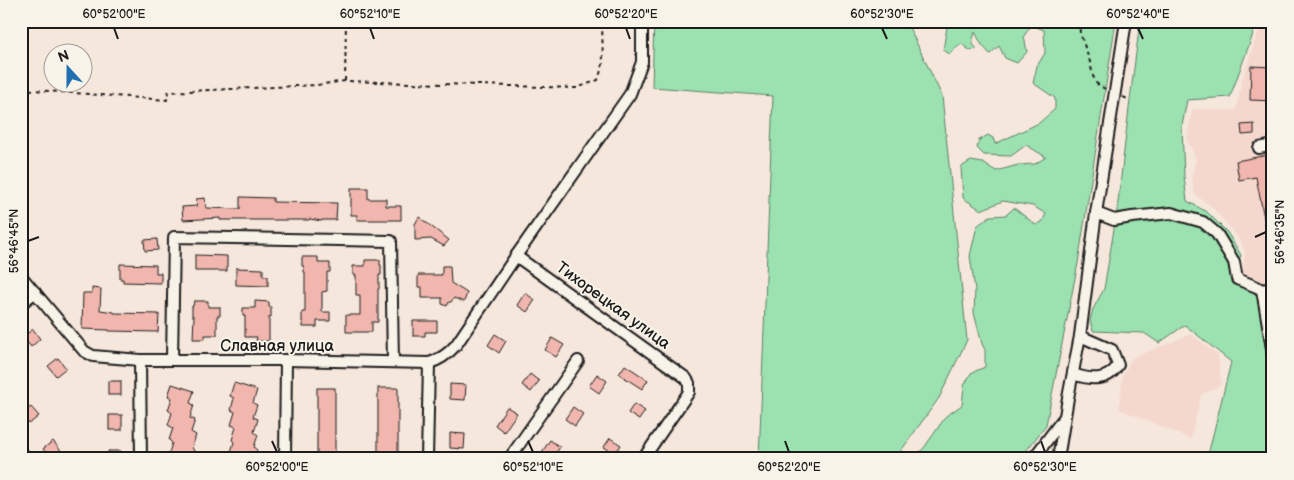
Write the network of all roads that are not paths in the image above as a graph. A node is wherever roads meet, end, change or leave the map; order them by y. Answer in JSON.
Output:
{"nodes":[{"id":1,"x":642,"y":21,"type":"edge"},
{"id":2,"x":1126,"y":21,"type":"edge"},
{"id":3,"x":1273,"y":145,"type":"edge"},
{"id":4,"x":1258,"y":148,"type":"dead end"},
{"id":5,"x":1096,"y":213,"type":"junction"},
{"id":6,"x":516,"y":256,"type":"junction"},
{"id":7,"x":21,"y":276,"type":"edge"},
{"id":8,"x":1273,"y":288,"type":"edge"},
{"id":9,"x":1262,"y":290,"type":"junction"},
{"id":10,"x":35,"y":292,"type":"junction"},
{"id":11,"x":21,"y":304,"type":"edge"},
{"id":12,"x":1080,"y":336,"type":"junction"},
{"id":13,"x":1273,"y":354,"type":"edge"},
{"id":14,"x":140,"y":360,"type":"junction"},
{"id":15,"x":172,"y":360,"type":"junction"},
{"id":16,"x":286,"y":360,"type":"junction"},
{"id":17,"x":578,"y":361,"type":"dead end"},
{"id":18,"x":393,"y":362,"type":"junction"},
{"id":19,"x":429,"y":363,"type":"junction"},
{"id":20,"x":1073,"y":374,"type":"junction"},
{"id":21,"x":1065,"y":416,"type":"junction"},
{"id":22,"x":21,"y":452,"type":"edge"},
{"id":23,"x":26,"y":459,"type":"edge"},
{"id":24,"x":142,"y":459,"type":"edge"},
{"id":25,"x":285,"y":459,"type":"edge"},
{"id":26,"x":427,"y":459,"type":"edge"},
{"id":27,"x":509,"y":459,"type":"edge"},
{"id":28,"x":643,"y":459,"type":"edge"},
{"id":29,"x":1033,"y":459,"type":"edge"},
{"id":30,"x":1058,"y":459,"type":"edge"}],
"edges":[{"from":1,"to":6,"type":"street"},
{"from":2,"to":5,"type":"street"},
{"from":3,"to":4,"type":"street"},
{"from":5,"to":9,"type":"street"},
{"from":5,"to":12,"type":"street"},
{"from":6,"to":19,"type":"street"},
{"from":6,"to":28,"type":"street","name":"Тихорецкая улица"},
{"from":7,"to":10,"type":"street","name":"Славная улица"},
{"from":8,"to":9,"type":"street"},
{"from":9,"to":13,"type":"street"},
{"from":10,"to":11,"type":"street"},
{"from":10,"to":14,"type":"street","name":"Славная улица"},
{"from":12,"to":20,"type":"street"},
{"from":12,"to":20,"type":"street"},
{"from":14,"to":15,"type":"street","name":"Славная улица"},
{"from":14,"to":24,"type":"street"},
{"from":15,"to":16,"type":"street","name":"Славная улица"},
{"from":15,"to":18,"type":"street"},
{"from":16,"to":18,"type":"street","name":"Славная улица"},
{"from":16,"to":25,"type":"street"},
{"from":17,"to":27,"type":"street"},
{"from":18,"to":19,"type":"street","name":"Славная улица"},
{"from":19,"to":26,"type":"street"},
{"from":20,"to":21,"type":"street"},
{"from":21,"to":29,"type":"street"},
{"from":21,"to":30,"type":"street"},
{"from":22,"to":23,"type":"street"}]}
